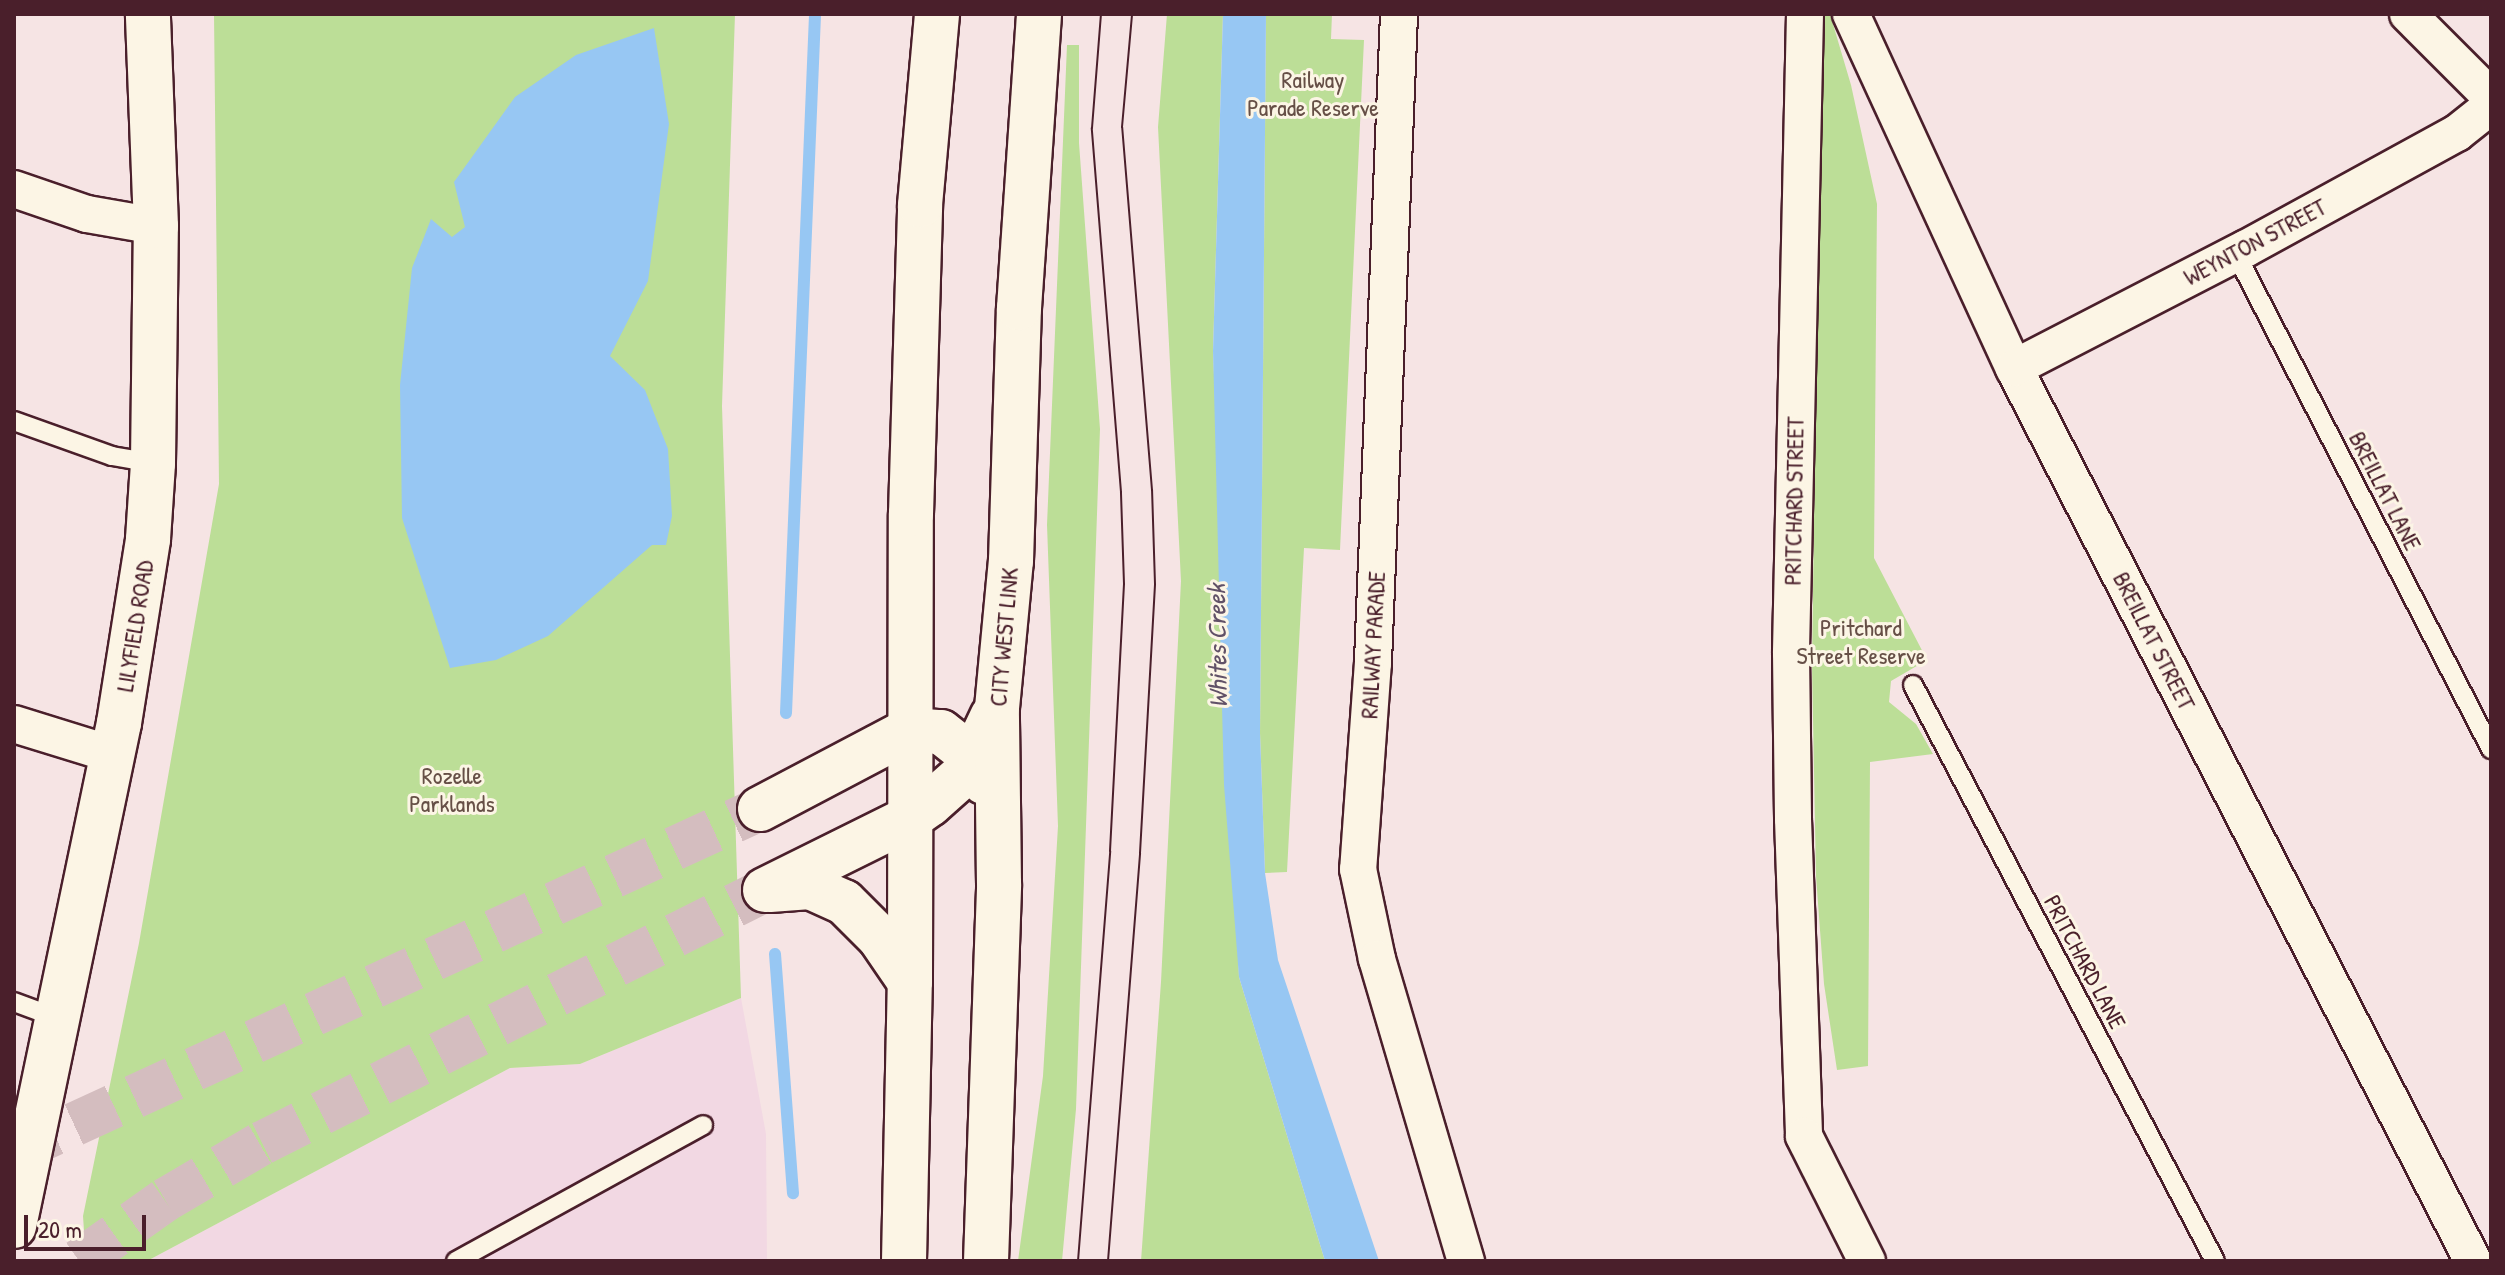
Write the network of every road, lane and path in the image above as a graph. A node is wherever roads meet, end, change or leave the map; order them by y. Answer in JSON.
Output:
{"nodes":[{"id":1,"x":148,"y":14,"type":"edge"},
{"id":2,"x":937,"y":14,"type":"edge"},
{"id":3,"x":1039,"y":14,"type":"edge"},
{"id":4,"x":1399,"y":14,"type":"edge"},
{"id":5,"x":1805,"y":14,"type":"edge"},
{"id":6,"x":1851,"y":14,"type":"edge"},
{"id":7,"x":2408,"y":14,"type":"edge"},
{"id":8,"x":2491,"y":97,"type":"edge"},
{"id":9,"x":2491,"y":106,"type":"edge"},
{"id":10,"x":14,"y":189,"type":"edge"},
{"id":11,"x":156,"y":226,"type":"junction"},
{"id":12,"x":2236,"y":254,"type":"junction"},
{"id":13,"x":2014,"y":368,"type":"junction"},
{"id":14,"x":14,"y":421,"type":"edge"},
{"id":15,"x":153,"y":463,"type":"junction"},
{"id":16,"x":1913,"y":685,"type":"dead end"},
{"id":17,"x":997,"y":708,"type":"junction"},
{"id":18,"x":14,"y":724,"type":"edge"},
{"id":19,"x":910,"y":730,"type":"junction"},
{"id":20,"x":2491,"y":749,"type":"edge"},
{"id":21,"x":111,"y":754,"type":"junction"},
{"id":22,"x":971,"y":761,"type":"junction"},
{"id":23,"x":996,"y":801,"type":"junction"},
{"id":24,"x":760,"y":809,"type":"tunnel mouth"},
{"id":25,"x":910,"y":818,"type":"junction"},
{"id":26,"x":910,"y":982,"type":"junction"},
{"id":27,"x":14,"y":1002,"type":"edge"},
{"id":28,"x":57,"y":1018,"type":"junction"},
{"id":29,"x":703,"y":1125,"type":"dead end"},
{"id":30,"x":14,"y":1226,"type":"edge"},
{"id":31,"x":456,"y":1261,"type":"edge"},
{"id":32,"x":904,"y":1261,"type":"edge"},
{"id":33,"x":986,"y":1261,"type":"edge"},
{"id":34,"x":1466,"y":1261,"type":"edge"},
{"id":35,"x":1867,"y":1261,"type":"edge"},
{"id":36,"x":2215,"y":1261,"type":"edge"},
{"id":37,"x":2473,"y":1261,"type":"edge"}],
"edges":[{"from":1,"to":11,"type":"main road","name":"LILYFIELD ROAD"},
{"from":2,"to":19,"type":"main road"},
{"from":3,"to":17,"type":"main road","name":"CITY WEST LINK"},
{"from":4,"to":34,"type":"street","name":"RAILWAY PARADE"},
{"from":5,"to":35,"type":"street","name":"PRITCHARD STREET"},
{"from":6,"to":13,"type":"street","name":"BREILLAT STREET"},
{"from":7,"to":8,"type":"street"},
{"from":9,"to":12,"type":"street","name":"WEYNTON STREET"},
{"from":10,"to":11,"type":"street"},
{"from":11,"to":15,"type":"main road","name":"LILYFIELD ROAD"},
{"from":12,"to":13,"type":"street","name":"WEYNTON STREET"},
{"from":12,"to":20,"type":"lane","name":"BREILLAT LANE"},
{"from":13,"to":37,"type":"street","name":"BREILLAT STREET"},
{"from":14,"to":15,"type":"lane"},
{"from":15,"to":21,"type":"main road","name":"LILYFIELD ROAD"},
{"from":16,"to":36,"type":"lane","name":"PRITCHARD LANE"},
{"from":17,"to":22,"type":"main road"},
{"from":17,"to":23,"type":"main road","name":"CITY WEST LINK"},
{"from":18,"to":21,"type":"street"},
{"from":19,"to":22,"type":"main road"},
{"from":19,"to":24,"type":"main road"},
{"from":19,"to":25,"type":"main road"},
{"from":21,"to":28,"type":"main road","name":"LILYFIELD ROAD"},
{"from":22,"to":23,"type":"main road"},
{"from":22,"to":25,"type":"main road"},
{"from":23,"to":33,"type":"main road","name":"CITY WEST LINK"},
{"from":25,"to":26,"type":"main road"},
{"from":25,"to":26,"type":"main road"},
{"from":26,"to":32,"type":"main road"},
{"from":27,"to":28,"type":"lane"},
{"from":28,"to":30,"type":"main road","name":"LILYFIELD ROAD"},
{"from":29,"to":31,"type":"lane"}]}
